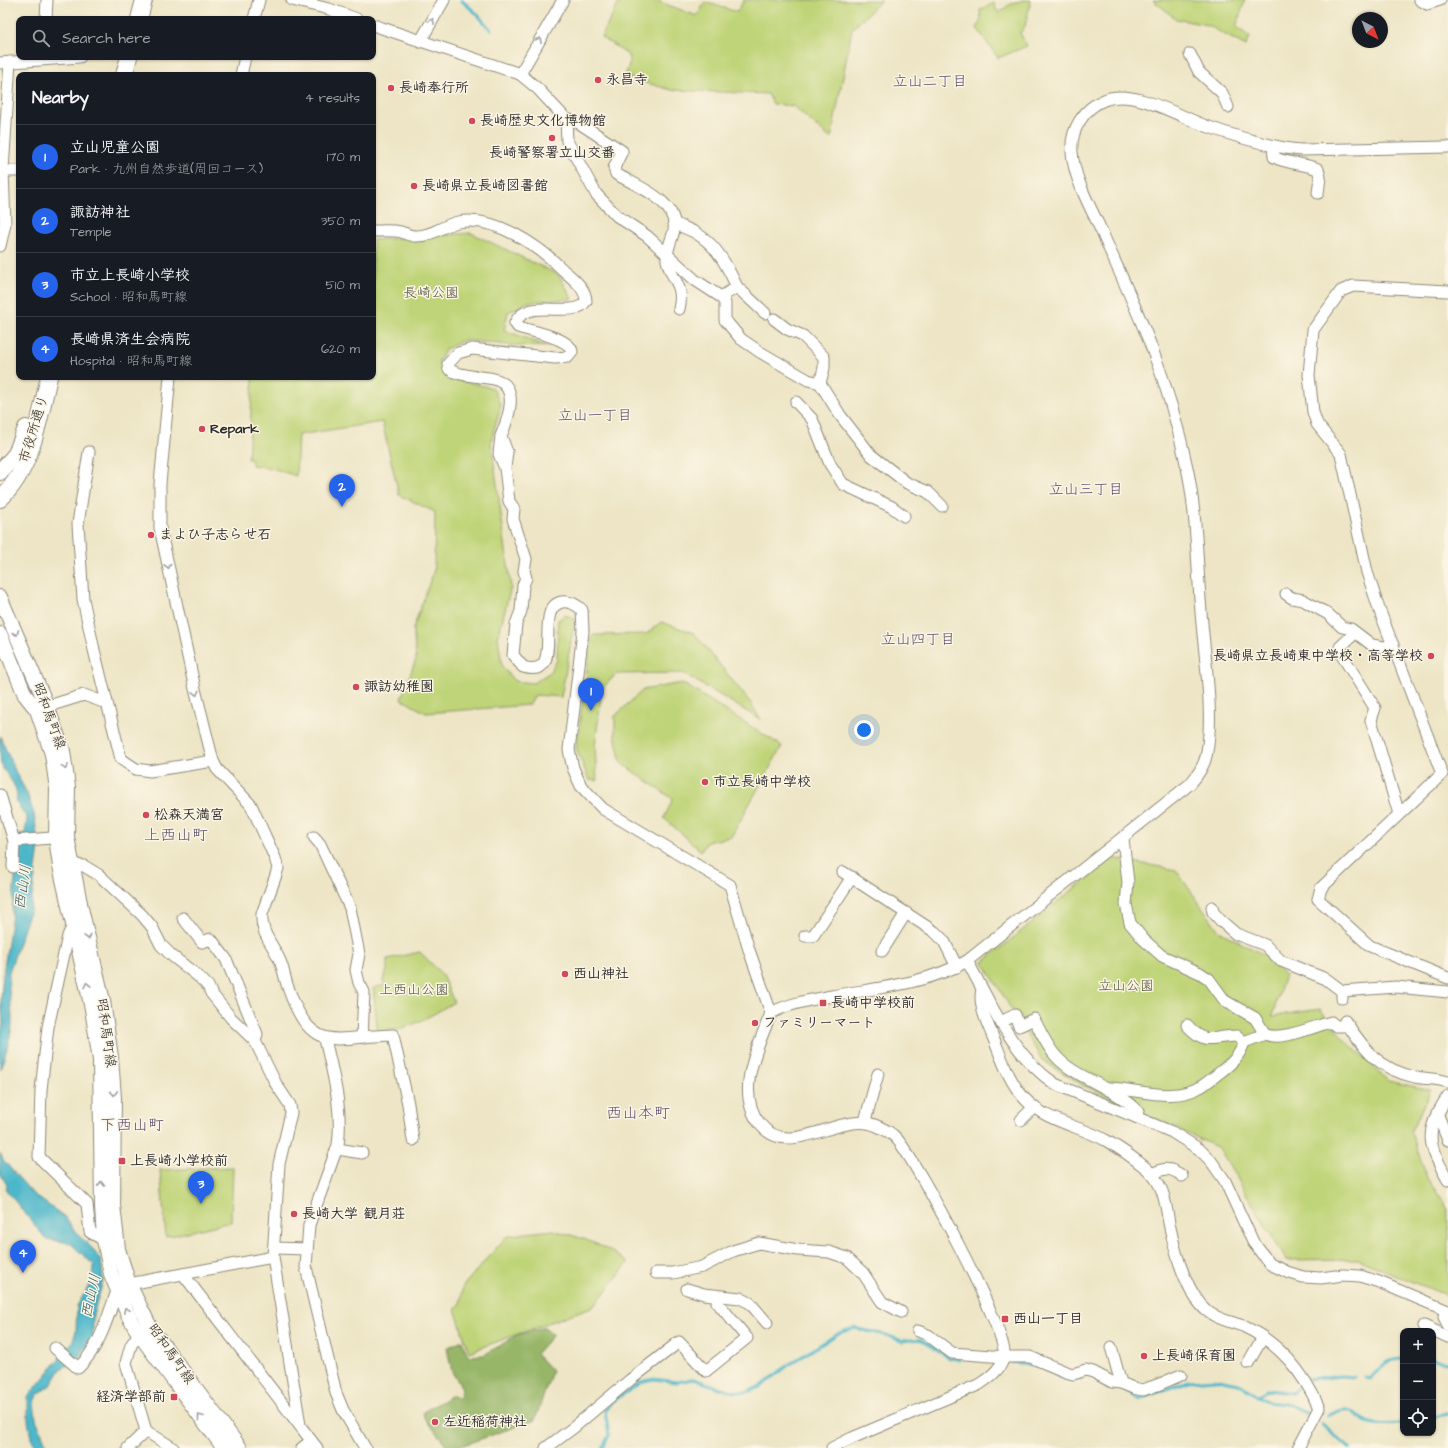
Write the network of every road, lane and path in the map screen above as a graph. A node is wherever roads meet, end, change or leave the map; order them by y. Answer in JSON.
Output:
{"nodes":[{"id":1,"x":47,"y":0,"type":"edge"},
{"id":2,"x":135,"y":0,"type":"edge"},
{"id":3,"x":144,"y":0,"type":"edge"},
{"id":4,"x":259,"y":0,"type":"edge"},
{"id":5,"x":292,"y":0,"type":"edge"},
{"id":6,"x":444,"y":0,"type":"edge"},
{"id":7,"x":562,"y":0,"type":"edge"},
{"id":8,"x":1420,"y":0,"type":"edge"},
{"id":9,"x":1440,"y":0,"type":"edge"},
{"id":10,"x":324,"y":4,"type":"edge"},
{"id":11,"x":46,"y":16,"type":"edge"},
{"id":12,"x":131,"y":16,"type":"edge"},
{"id":13,"x":140,"y":16,"type":"edge"},
{"id":14,"x":255,"y":16,"type":"edge"},
{"id":15,"x":350,"y":16,"type":"edge"},
{"id":16,"x":376,"y":26,"type":"edge"},
{"id":17,"x":420,"y":42,"type":"junction"},
{"id":18,"x":1190,"y":54,"type":"dead end"},
{"id":19,"x":24,"y":60,"type":"edge"},
{"id":20,"x":119,"y":60,"type":"edge"},
{"id":21,"x":128,"y":60,"type":"edge"},
{"id":22,"x":244,"y":60,"type":"edge"},
{"id":23,"x":5,"y":62,"type":"edge"},
{"id":24,"x":116,"y":72,"type":"edge"},
{"id":25,"x":125,"y":72,"type":"edge"},
{"id":26,"x":242,"y":72,"type":"edge"},
{"id":27,"x":520,"y":74,"type":"junction"},
{"id":28,"x":1228,"y":107,"type":"dead end"},
{"id":29,"x":566,"y":119,"type":"junction"},
{"id":30,"x":1273,"y":146,"type":"junction"},
{"id":31,"x":1448,"y":147,"type":"edge"},
{"id":32,"x":2,"y":170,"type":"edge"},
{"id":33,"x":16,"y":171,"type":"edge"},
{"id":34,"x":1318,"y":193,"type":"dead end"},
{"id":35,"x":674,"y":223,"type":"junction"},
{"id":36,"x":376,"y":231,"type":"edge"},
{"id":37,"x":0,"y":246,"type":"edge"},
{"id":38,"x":667,"y":254,"type":"junction"},
{"id":39,"x":738,"y":287,"type":"junction"},
{"id":40,"x":1448,"y":291,"type":"edge"},
{"id":41,"x":721,"y":297,"type":"junction"},
{"id":42,"x":679,"y":309,"type":"dead end"},
{"id":43,"x":38,"y":380,"type":"edge"},
{"id":44,"x":48,"y":380,"type":"edge"},
{"id":45,"x":170,"y":380,"type":"edge"},
{"id":46,"x":820,"y":383,"type":"junction"},
{"id":47,"x":796,"y":402,"type":"dead end"},
{"id":48,"x":88,"y":452,"type":"dead end"},
{"id":49,"x":0,"y":472,"type":"edge"},
{"id":50,"x":0,"y":499,"type":"edge"},
{"id":51,"x":942,"y":506,"type":"dead end"},
{"id":52,"x":904,"y":516,"type":"dead end"},
{"id":53,"x":1286,"y":594,"type":"dead end"},
{"id":54,"x":0,"y":597,"type":"edge"},
{"id":55,"x":1355,"y":633,"type":"junction"},
{"id":56,"x":0,"y":634,"type":"edge"},
{"id":57,"x":1393,"y":645,"type":"junction"},
{"id":58,"x":106,"y":702,"type":"junction"},
{"id":59,"x":42,"y":708,"type":"junction"},
{"id":60,"x":213,"y":761,"type":"junction"},
{"id":61,"x":0,"y":795,"type":"edge"},
{"id":62,"x":1399,"y":814,"type":"junction"},
{"id":63,"x":314,"y":837,"type":"dead end"},
{"id":64,"x":55,"y":838,"type":"junction"},
{"id":65,"x":1123,"y":839,"type":"junction"},
{"id":66,"x":15,"y":841,"type":"junction"},
{"id":67,"x":72,"y":865,"type":"junction"},
{"id":68,"x":13,"y":867,"type":"dead end"},
{"id":69,"x":1212,"y":907,"type":"dead end"},
{"id":70,"x":81,"y":908,"type":"junction"},
{"id":71,"x":906,"y":913,"type":"junction"},
{"id":72,"x":183,"y":918,"type":"dead end"},
{"id":73,"x":73,"y":925,"type":"junction"},
{"id":74,"x":805,"y":936,"type":"dead end"},
{"id":75,"x":882,"y":951,"type":"dead end"},
{"id":76,"x":962,"y":964,"type":"junction"},
{"id":77,"x":1448,"y":978,"type":"edge"},
{"id":78,"x":982,"y":989,"type":"junction"},
{"id":79,"x":1448,"y":992,"type":"edge"},
{"id":80,"x":771,"y":1013,"type":"junction"},
{"id":81,"x":1001,"y":1022,"type":"junction"},
{"id":82,"x":1187,"y":1025,"type":"dead end"},
{"id":83,"x":1265,"y":1034,"type":"junction"},
{"id":84,"x":362,"y":1037,"type":"junction"},
{"id":85,"x":325,"y":1039,"type":"junction"},
{"id":86,"x":255,"y":1041,"type":"junction"},
{"id":87,"x":1244,"y":1042,"type":"junction"},
{"id":88,"x":878,"y":1074,"type":"dead end"},
{"id":89,"x":1448,"y":1082,"type":"edge"},
{"id":90,"x":1108,"y":1088,"type":"junction"},
{"id":91,"x":1448,"y":1096,"type":"edge"},
{"id":92,"x":1034,"y":1107,"type":"junction"},
{"id":93,"x":1437,"y":1113,"type":"junction"},
{"id":94,"x":1136,"y":1117,"type":"junction"},
{"id":95,"x":1021,"y":1120,"type":"dead end"},
{"id":96,"x":865,"y":1121,"type":"junction"},
{"id":97,"x":413,"y":1140,"type":"dead end"},
{"id":98,"x":1448,"y":1140,"type":"edge"},
{"id":99,"x":337,"y":1149,"type":"junction"},
{"id":100,"x":362,"y":1153,"type":"dead end"},
{"id":101,"x":1152,"y":1174,"type":"junction"},
{"id":102,"x":1182,"y":1176,"type":"dead end"},
{"id":103,"x":1448,"y":1180,"type":"edge"},
{"id":104,"x":104,"y":1240,"type":"junction"},
{"id":105,"x":307,"y":1249,"type":"junction"},
{"id":106,"x":274,"y":1252,"type":"junction"},
{"id":107,"x":656,"y":1273,"type":"dead end"},
{"id":108,"x":183,"y":1274,"type":"junction"},
{"id":109,"x":123,"y":1288,"type":"junction"},
{"id":110,"x":687,"y":1289,"type":"dead end"},
{"id":111,"x":717,"y":1302,"type":"dead end"},
{"id":112,"x":1446,"y":1311,"type":"edge"},
{"id":113,"x":901,"y":1312,"type":"dead end"},
{"id":114,"x":767,"y":1323,"type":"dead end"},
{"id":115,"x":1448,"y":1324,"type":"edge"},
{"id":116,"x":1424,"y":1326,"type":"dead end"},
{"id":117,"x":144,"y":1330,"type":"junction"},
{"id":118,"x":918,"y":1331,"type":"dead end"},
{"id":119,"x":1263,"y":1337,"type":"junction"},
{"id":120,"x":1448,"y":1337,"type":"edge"},
{"id":121,"x":1111,"y":1347,"type":"dead end"},
{"id":122,"x":55,"y":1348,"type":"dead end"},
{"id":123,"x":1004,"y":1357,"type":"junction"},
{"id":124,"x":1248,"y":1363,"type":"dead end"},
{"id":125,"x":1181,"y":1375,"type":"dead end"},
{"id":126,"x":1121,"y":1383,"type":"junction"},
{"id":127,"x":300,"y":1425,"type":"junction"},
{"id":128,"x":146,"y":1431,"type":"junction"},
{"id":129,"x":310,"y":1446,"type":"edge"},
{"id":130,"x":128,"y":1448,"type":"edge"},
{"id":131,"x":173,"y":1448,"type":"edge"},
{"id":132,"x":224,"y":1448,"type":"edge"},
{"id":133,"x":240,"y":1448,"type":"edge"},
{"id":134,"x":365,"y":1448,"type":"edge"},
{"id":135,"x":546,"y":1448,"type":"edge"},
{"id":136,"x":832,"y":1448,"type":"edge"},
{"id":137,"x":1298,"y":1448,"type":"edge"}],
"edges":[{"from":1,"to":11,"type":"street"},
{"from":2,"to":12,"type":"highway"},
{"from":3,"to":13,"type":"highway"},
{"from":4,"to":14,"type":"street"},
{"from":5,"to":10,"type":"street"},
{"from":17,"to":6,"type":"street","one_way":true},
{"from":27,"to":7,"type":"street","one_way":true},
{"from":8,"to":9,"type":"street"},
{"from":10,"to":15,"type":"street"},
{"from":16,"to":17,"type":"street"},
{"from":17,"to":27,"type":"street"},
{"from":18,"to":28,"type":"street"},
{"from":19,"to":23,"type":"street"},
{"from":20,"to":24,"type":"highway"},
{"from":21,"to":25,"type":"highway"},
{"from":22,"to":26,"type":"street"},
{"from":23,"to":32,"type":"street"},
{"from":27,"to":29,"type":"street"},
{"from":29,"to":35,"type":"street"},
{"from":29,"to":38,"type":"street"},
{"from":30,"to":31,"type":"street"},
{"from":30,"to":34,"type":"street"},
{"from":30,"to":65,"type":"street"},
{"from":32,"to":33,"type":"street"},
{"from":32,"to":37,"type":"street"},
{"from":35,"to":38,"type":"street"},
{"from":35,"to":39,"type":"street"},
{"from":36,"to":80,"type":"street"},
{"from":38,"to":41,"type":"street"},
{"from":38,"to":42,"type":"street"},
{"from":39,"to":41,"type":"street"},
{"from":39,"to":46,"type":"street"},
{"from":40,"to":57,"type":"street"},
{"from":41,"to":46,"type":"street"},
{"from":43,"to":49,"type":"highway","name":"市役所通り"},
{"from":44,"to":50,"type":"highway","name":"市役所通り"},
{"from":45,"to":60,"type":"street","one_way":true},
{"from":46,"to":51,"type":"street"},
{"from":47,"to":52,"type":"street"},
{"from":48,"to":58,"type":"street"},
{"from":53,"to":55,"type":"street"},
{"from":54,"to":59,"type":"main road","name":"昭和馬町線","one_way":true},
{"from":55,"to":57,"type":"street"},
{"from":55,"to":62,"type":"street"},
{"from":56,"to":59,"type":"main road","name":"昭和馬町線"},
{"from":57,"to":62,"type":"street"},
{"from":58,"to":59,"type":"street"},
{"from":58,"to":60,"type":"street"},
{"from":59,"to":64,"type":"main road","name":"昭和馬町線"},
{"from":60,"to":85,"type":"street"},
{"from":61,"to":66,"type":"street"},
{"from":62,"to":77,"type":"street"},
{"from":63,"to":84,"type":"street"},
{"from":64,"to":66,"type":"street"},
{"from":64,"to":67,"type":"main road","name":"昭和馬町線"},
{"from":64,"to":73,"type":"main road","name":"昭和馬町線"},
{"from":65,"to":76,"type":"street"},
{"from":65,"to":83,"type":"street"},
{"from":66,"to":68,"type":"street"},
{"from":67,"to":70,"type":"main road","name":"昭和馬町線"},
{"from":67,"to":86,"type":"street"},
{"from":69,"to":79,"type":"street"},
{"from":70,"to":73,"type":"street"},
{"from":70,"to":109,"type":"main road","name":"昭和馬町線","one_way":true},
{"from":71,"to":74,"type":"street"},
{"from":71,"to":75,"type":"street"},
{"from":71,"to":76,"type":"street"},
{"from":72,"to":86,"type":"street"},
{"from":104,"to":73,"type":"main road","name":"昭和馬町線","one_way":true},
{"from":73,"to":104,"type":"street"},
{"from":76,"to":78,"type":"street"},
{"from":76,"to":80,"type":"street"},
{"from":78,"to":81,"type":"street"},
{"from":78,"to":92,"type":"street"},
{"from":80,"to":96,"type":"street"},
{"from":81,"to":90,"type":"street"},
{"from":81,"to":94,"type":"street"},
{"from":82,"to":87,"type":"street"},
{"from":83,"to":87,"type":"street"},
{"from":83,"to":89,"type":"street"},
{"from":84,"to":85,"type":"street"},
{"from":84,"to":97,"type":"street"},
{"from":85,"to":99,"type":"street"},
{"from":86,"to":106,"type":"street"},
{"from":87,"to":90,"type":"street"},
{"from":88,"to":96,"type":"street"},
{"from":90,"to":94,"type":"street"},
{"from":91,"to":93,"type":"street"},
{"from":92,"to":95,"type":"street"},
{"from":92,"to":101,"type":"street"},
{"from":93,"to":98,"type":"street"},
{"from":93,"to":103,"type":"street"},
{"from":94,"to":112,"type":"street"},
{"from":96,"to":123,"type":"street"},
{"from":99,"to":100,"type":"street"},
{"from":99,"to":105,"type":"street"},
{"from":101,"to":102,"type":"street"},
{"from":101,"to":119,"type":"street"},
{"from":104,"to":109,"type":"main road","name":"昭和馬町線"},
{"from":105,"to":106,"type":"street"},
{"from":105,"to":134,"type":"street"},
{"from":106,"to":108,"type":"street"},
{"from":106,"to":127,"type":"street"},
{"from":107,"to":113,"type":"street"},
{"from":108,"to":109,"type":"street"},
{"from":108,"to":127,"type":"street"},
{"from":109,"to":117,"type":"main road","name":"昭和馬町線"},
{"from":109,"to":122,"type":"street"},
{"from":110,"to":114,"type":"street"},
{"from":111,"to":135,"type":"street"},
{"from":112,"to":115,"type":"street"},
{"from":116,"to":120,"type":"street"},
{"from":117,"to":128,"type":"street"},
{"from":132,"to":117,"type":"main road","name":"昭和馬町線","one_way":true},
{"from":117,"to":133,"type":"main road","name":"昭和馬町線"},
{"from":118,"to":123,"type":"street"},
{"from":119,"to":124,"type":"street"},
{"from":119,"to":137,"type":"street"},
{"from":121,"to":126,"type":"street"},
{"from":123,"to":126,"type":"street"},
{"from":123,"to":136,"type":"street"},
{"from":125,"to":126,"type":"street"},
{"from":127,"to":129,"type":"street"},
{"from":128,"to":130,"type":"street"},
{"from":128,"to":131,"type":"street"}]}
